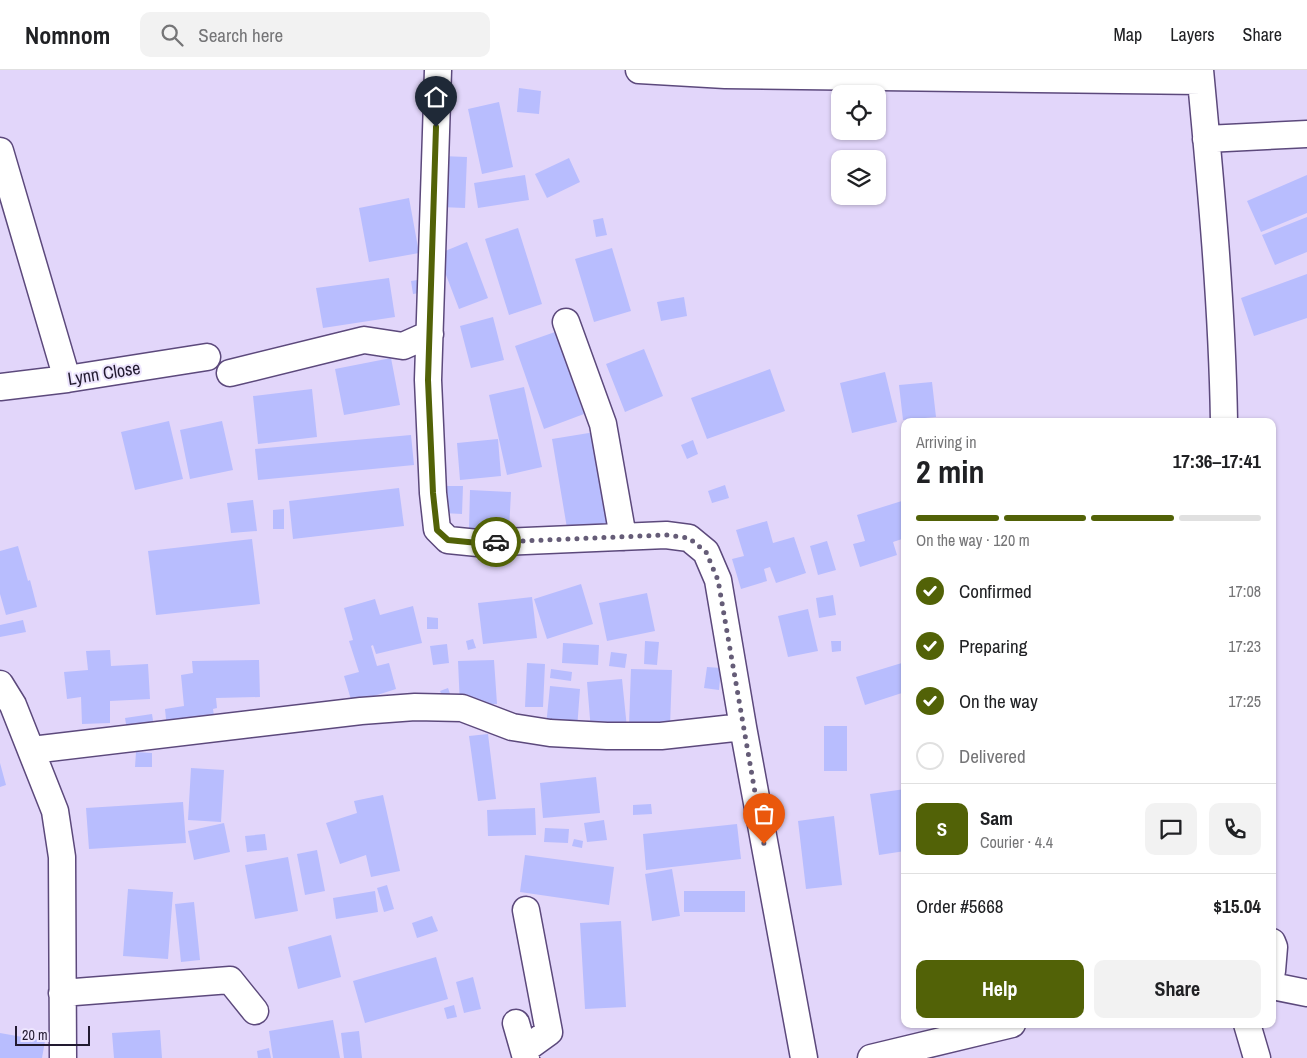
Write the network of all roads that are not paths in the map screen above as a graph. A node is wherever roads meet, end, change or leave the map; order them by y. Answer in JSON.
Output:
{"nodes":[{"id":1,"x":438,"y":70,"type":"edge"},
{"id":2,"x":639,"y":70,"type":"edge"},
{"id":3,"x":1093,"y":74,"type":"edge"},
{"id":4,"x":1201,"y":75,"type":"edge"},
{"id":5,"x":1307,"y":134,"type":"edge"},
{"id":6,"x":1206,"y":138,"type":"junction"},
{"id":7,"x":0,"y":151,"type":"edge"},
{"id":8,"x":566,"y":322,"type":"dead end"},
{"id":9,"x":430,"y":334,"type":"junction"},
{"id":10,"x":207,"y":358,"type":"dead end"},
{"id":11,"x":230,"y":372,"type":"dead end"},
{"id":12,"x":67,"y":379,"type":"junction"},
{"id":13,"x":0,"y":387,"type":"edge"},
{"id":14,"x":1224,"y":418,"type":"edge"},
{"id":15,"x":623,"y":537,"type":"junction"},
{"id":16,"x":0,"y":684,"type":"edge"},
{"id":17,"x":743,"y":727,"type":"junction"},
{"id":18,"x":32,"y":750,"type":"junction"},
{"id":19,"x":526,"y":910,"type":"dead end"},
{"id":20,"x":1276,"y":987,"type":"edge"},
{"id":21,"x":62,"y":993,"type":"junction"},
{"id":22,"x":1307,"y":994,"type":"edge"},
{"id":23,"x":255,"y":1011,"type":"dead end"},
{"id":24,"x":516,"y":1024,"type":"dead end"},
{"id":25,"x":995,"y":1028,"type":"edge"},
{"id":26,"x":1248,"y":1028,"type":"edge"},
{"id":27,"x":525,"y":1054,"type":"edge"},
{"id":28,"x":63,"y":1058,"type":"edge"},
{"id":29,"x":804,"y":1058,"type":"edge"},
{"id":30,"x":871,"y":1058,"type":"edge"},
{"id":31,"x":1257,"y":1058,"type":"edge"}],
"edges":[{"from":1,"to":9,"type":"street"},
{"from":2,"to":3,"type":"street"},
{"from":3,"to":4,"type":"street"},
{"from":4,"to":6,"type":"street"},
{"from":5,"to":6,"type":"street"},
{"from":6,"to":14,"type":"street"},
{"from":7,"to":12,"type":"street"},
{"from":8,"to":15,"type":"street"},
{"from":9,"to":11,"type":"street"},
{"from":9,"to":15,"type":"street"},
{"from":10,"to":12,"type":"street","name":"Lynn Close"},
{"from":12,"to":13,"type":"street","name":"Lynn Close"},
{"from":15,"to":17,"type":"street"},
{"from":16,"to":18,"type":"street"},
{"from":17,"to":18,"type":"street"},
{"from":17,"to":29,"type":"street"},
{"from":18,"to":21,"type":"street"},
{"from":19,"to":27,"type":"street"},
{"from":20,"to":22,"type":"street"},
{"from":21,"to":23,"type":"street"},
{"from":21,"to":28,"type":"street"},
{"from":24,"to":27,"type":"street"},
{"from":25,"to":30,"type":"street"},
{"from":26,"to":31,"type":"street"}]}
